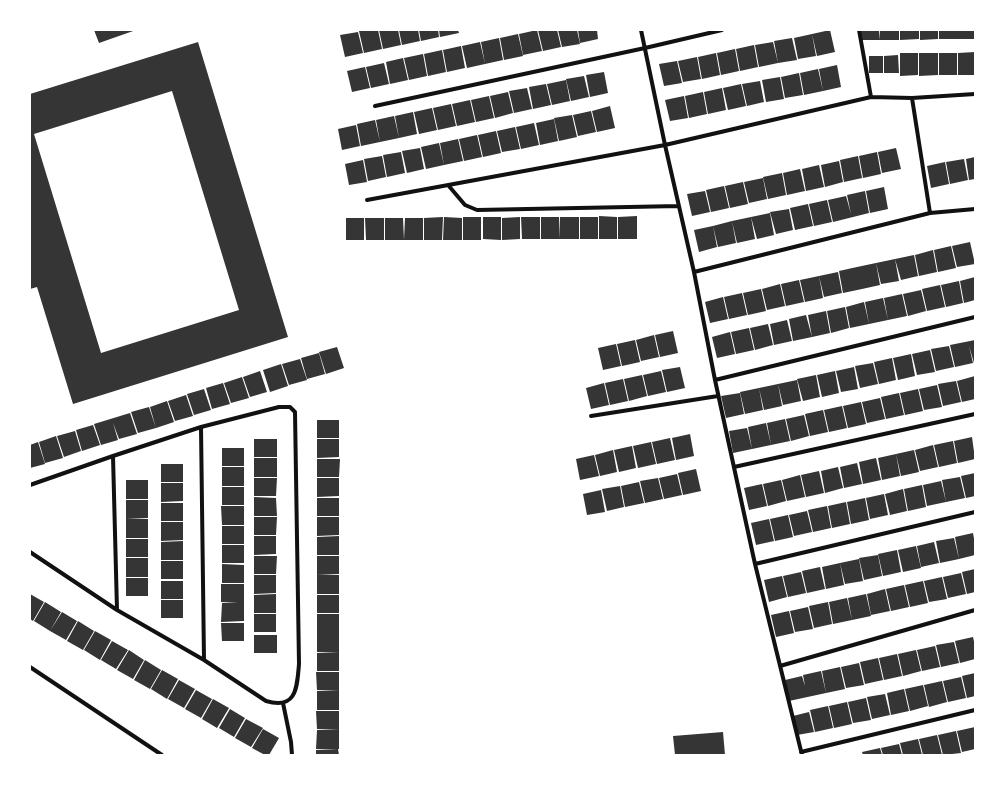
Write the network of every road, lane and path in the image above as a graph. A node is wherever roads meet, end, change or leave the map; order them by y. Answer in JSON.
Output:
{"nodes":[{"id":1,"x":641,"y":30,"type":"edge"},
{"id":2,"x":722,"y":30,"type":"edge"},
{"id":3,"x":859,"y":30,"type":"edge"},
{"id":4,"x":645,"y":48,"type":"junction"},
{"id":5,"x":975,"y":94,"type":"edge"},
{"id":6,"x":871,"y":97,"type":"junction"},
{"id":7,"x":912,"y":98,"type":"junction"},
{"id":8,"x":375,"y":106,"type":"dead end"},
{"id":9,"x":665,"y":144,"type":"junction"},
{"id":10,"x":448,"y":185,"type":"junction"},
{"id":11,"x":367,"y":200,"type":"dead end"},
{"id":12,"x":679,"y":206,"type":"junction"},
{"id":13,"x":975,"y":209,"type":"edge"},
{"id":14,"x":930,"y":213,"type":"junction"},
{"id":15,"x":694,"y":272,"type":"junction"},
{"id":16,"x":975,"y":317,"type":"edge"},
{"id":17,"x":715,"y":380,"type":"junction"},
{"id":18,"x":718,"y":396,"type":"junction"},
{"id":19,"x":975,"y":414,"type":"edge"},
{"id":20,"x":591,"y":416,"type":"dead end"},
{"id":21,"x":201,"y":427,"type":"junction"},
{"id":22,"x":113,"y":456,"type":"junction"},
{"id":23,"x":734,"y":467,"type":"junction"},
{"id":24,"x":30,"y":485,"type":"edge"},
{"id":25,"x":975,"y":512,"type":"edge"},
{"id":26,"x":30,"y":552,"type":"edge"},
{"id":27,"x":755,"y":564,"type":"junction"},
{"id":28,"x":117,"y":610,"type":"junction"},
{"id":29,"x":975,"y":610,"type":"edge"},
{"id":30,"x":204,"y":660,"type":"junction"},
{"id":31,"x":780,"y":666,"type":"junction"},
{"id":32,"x":30,"y":667,"type":"edge"},
{"id":33,"x":282,"y":703,"type":"junction"},
{"id":34,"x":975,"y":710,"type":"edge"},
{"id":35,"x":801,"y":753,"type":"edge"},
{"id":36,"x":162,"y":755,"type":"edge"},
{"id":37,"x":292,"y":755,"type":"edge"}],
"edges":[{"from":1,"to":4,"type":"street"},
{"from":2,"to":4,"type":"street"},
{"from":3,"to":6,"type":"street"},
{"from":4,"to":8,"type":"street"},
{"from":4,"to":9,"type":"street"},
{"from":5,"to":7,"type":"street"},
{"from":6,"to":7,"type":"street"},
{"from":6,"to":9,"type":"street"},
{"from":7,"to":14,"type":"street"},
{"from":9,"to":10,"type":"street"},
{"from":9,"to":12,"type":"street"},
{"from":10,"to":11,"type":"street"},
{"from":10,"to":12,"type":"street"},
{"from":12,"to":15,"type":"street"},
{"from":13,"to":14,"type":"street"},
{"from":14,"to":15,"type":"street"},
{"from":15,"to":17,"type":"street"},
{"from":16,"to":17,"type":"street"},
{"from":17,"to":18,"type":"street"},
{"from":18,"to":20,"type":"street"},
{"from":18,"to":23,"type":"street"},
{"from":19,"to":23,"type":"street"},
{"from":21,"to":22,"type":"street"},
{"from":21,"to":30,"type":"street"},
{"from":21,"to":33,"type":"street"},
{"from":22,"to":24,"type":"street"},
{"from":22,"to":28,"type":"street"},
{"from":23,"to":27,"type":"street"},
{"from":25,"to":27,"type":"street"},
{"from":26,"to":28,"type":"street"},
{"from":27,"to":31,"type":"street"},
{"from":28,"to":30,"type":"street"},
{"from":29,"to":31,"type":"street"},
{"from":30,"to":33,"type":"street"},
{"from":31,"to":35,"type":"street"},
{"from":32,"to":36,"type":"street"},
{"from":33,"to":37,"type":"street"},
{"from":34,"to":35,"type":"street"}]}
